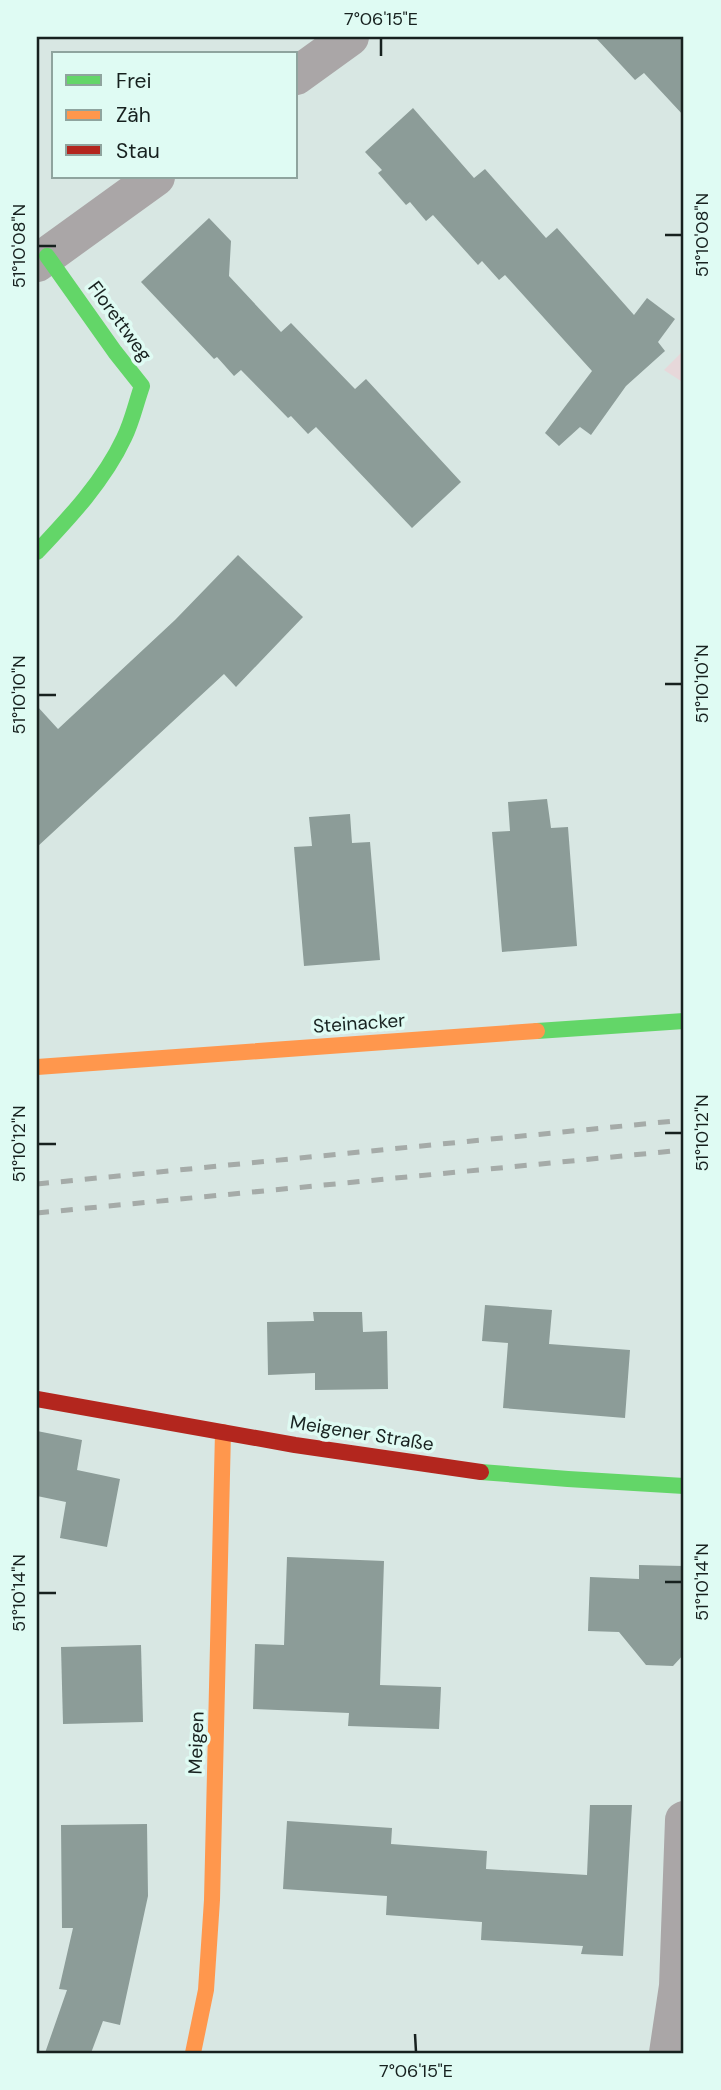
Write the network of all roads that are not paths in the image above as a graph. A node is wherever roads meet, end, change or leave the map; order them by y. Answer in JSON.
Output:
{"nodes":[{"id":1,"x":350,"y":37,"type":"edge"},
{"id":2,"x":298,"y":75,"type":"edge"},
{"id":3,"x":155,"y":178,"type":"edge"},
{"id":4,"x":42,"y":259,"type":"edge"},
{"id":5,"x":37,"y":552,"type":"edge"},
{"id":6,"x":684,"y":1021,"type":"edge"},
{"id":7,"x":37,"y":1067,"type":"edge"},
{"id":8,"x":37,"y":1399,"type":"edge"},
{"id":9,"x":223,"y":1432,"type":"junction"},
{"id":10,"x":684,"y":1486,"type":"edge"},
{"id":11,"x":684,"y":1820,"type":"edge"},
{"id":12,"x":193,"y":2053,"type":"edge"},
{"id":13,"x":668,"y":2053,"type":"edge"}],
"edges":[{"from":1,"to":2,"type":"street"},
{"from":3,"to":4,"type":"street"},
{"from":4,"to":5,"type":"street","name":"Florettweg"},
{"from":6,"to":7,"type":"street","name":"Steinacker"},
{"from":8,"to":9,"type":"street","name":"Meigener Straße"},
{"from":9,"to":10,"type":"street","name":"Meigener Straße"},
{"from":9,"to":12,"type":"street","name":"Meigen"},
{"from":11,"to":13,"type":"street"}]}
